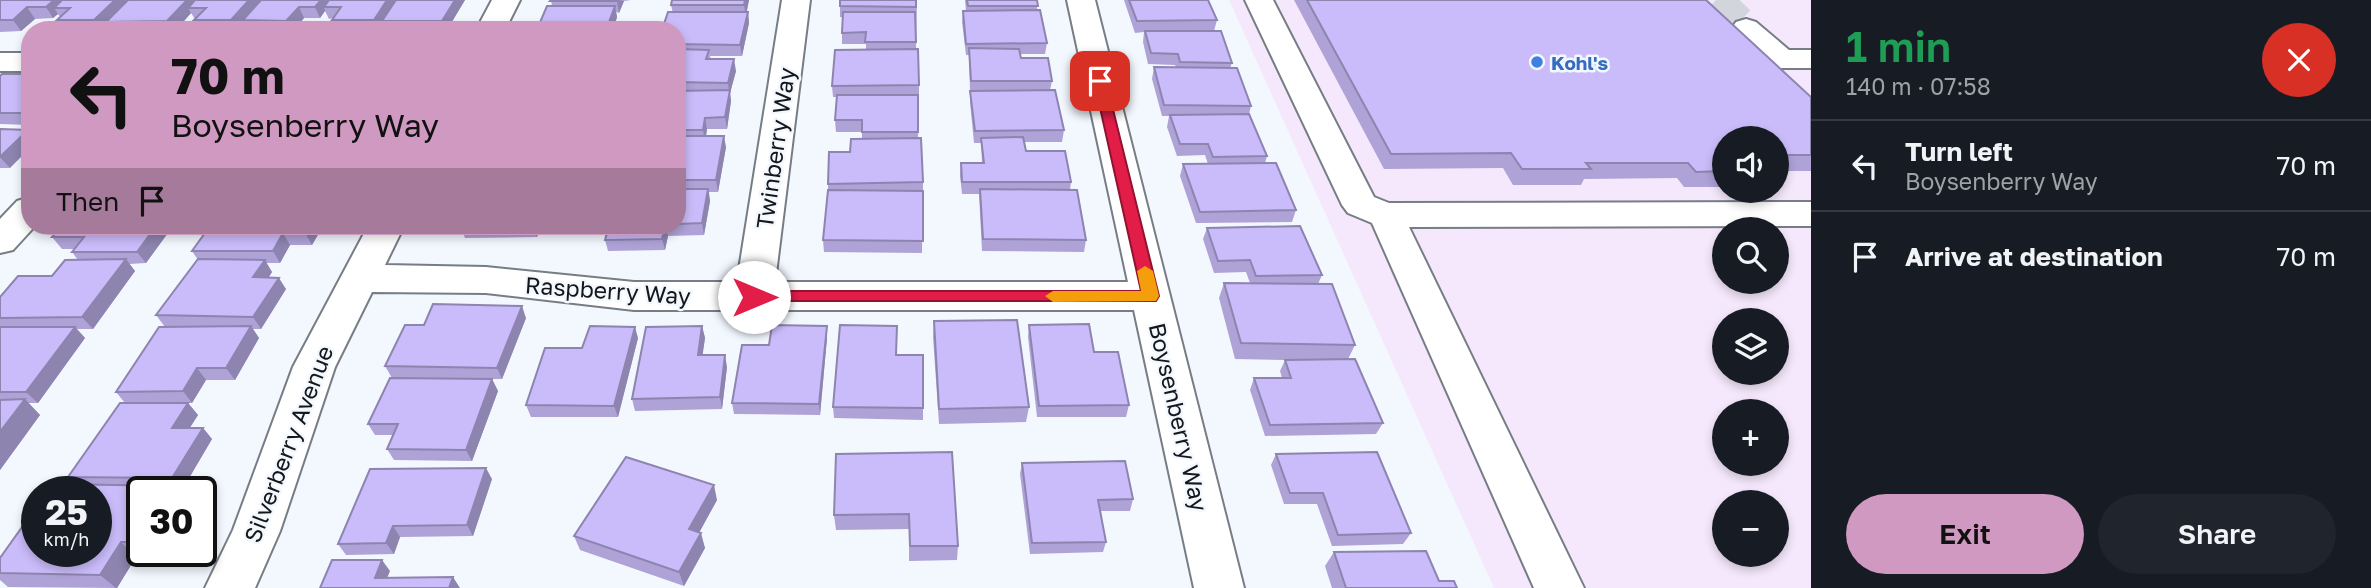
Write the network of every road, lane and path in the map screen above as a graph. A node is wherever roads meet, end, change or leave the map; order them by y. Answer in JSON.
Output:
{"nodes":[{"id":1,"x":506,"y":0,"type":"edge"},
{"id":2,"x":796,"y":0,"type":"edge"},
{"id":3,"x":1081,"y":0,"type":"edge"},
{"id":4,"x":1259,"y":0,"type":"edge"},
{"id":5,"x":495,"y":21,"type":"edge"},
{"id":6,"x":1733,"y":27,"type":"tunnel mouth"},
{"id":7,"x":1811,"y":60,"type":"edge"},
{"id":8,"x":0,"y":62,"type":"edge"},
{"id":9,"x":21,"y":62,"type":"edge"},
{"id":10,"x":1811,"y":214,"type":"edge"},
{"id":11,"x":1385,"y":215,"type":"junction"},
{"id":12,"x":21,"y":219,"type":"edge"},
{"id":13,"x":381,"y":235,"type":"edge"},
{"id":14,"x":0,"y":241,"type":"edge"},
{"id":15,"x":359,"y":278,"type":"junction"},
{"id":16,"x":1151,"y":296,"type":"junction"},
{"id":17,"x":754,"y":297,"type":"junction"},
{"id":18,"x":230,"y":588,"type":"edge"},
{"id":19,"x":1219,"y":588,"type":"edge"},
{"id":20,"x":1559,"y":588,"type":"edge"}],
"edges":[{"from":1,"to":5,"type":"street"},
{"from":2,"to":17,"type":"street","name":"Twinberry Way"},
{"from":3,"to":16,"type":"street","name":"Boysenberry Way"},
{"from":4,"to":11,"type":"street"},
{"from":6,"to":7,"type":"street"},
{"from":8,"to":9,"type":"street"},
{"from":10,"to":11,"type":"street"},
{"from":11,"to":20,"type":"street"},
{"from":12,"to":14,"type":"street"},
{"from":13,"to":15,"type":"street","name":"Silverberry Avenue"},
{"from":15,"to":17,"type":"street","name":"Raspberry Way"},
{"from":15,"to":18,"type":"street","name":"Silverberry Avenue"},
{"from":16,"to":17,"type":"street","name":"Raspberry Way"},
{"from":16,"to":19,"type":"street","name":"Boysenberry Way"}]}
